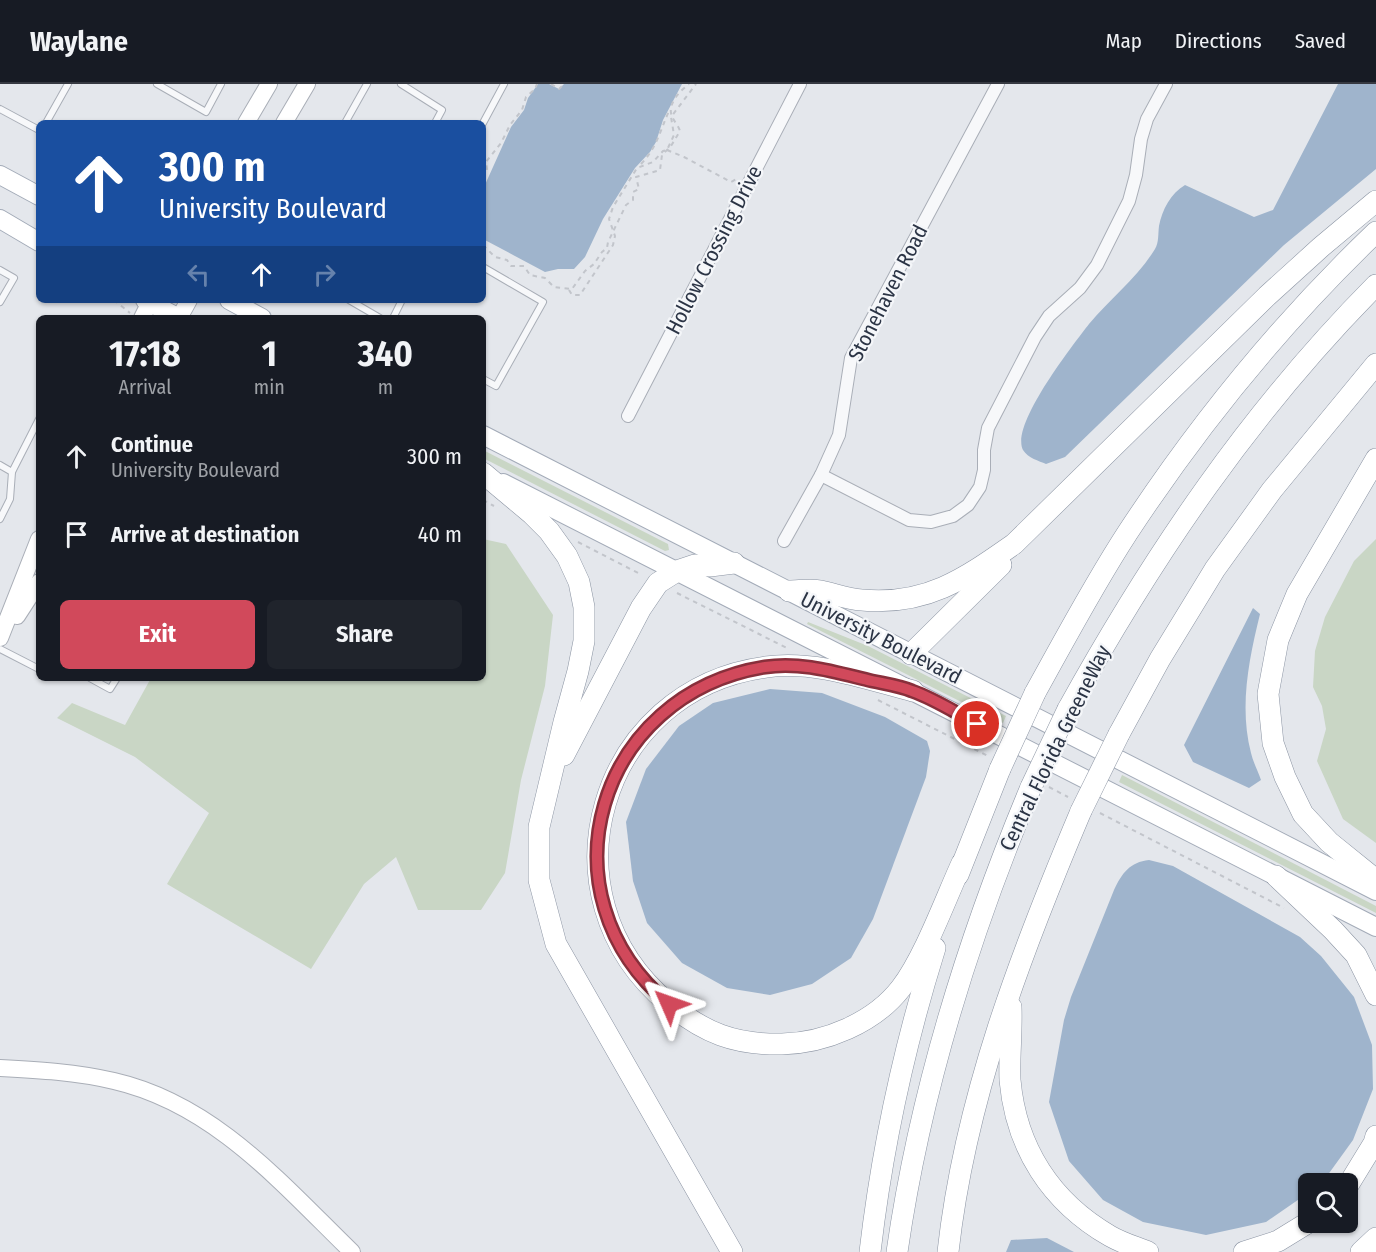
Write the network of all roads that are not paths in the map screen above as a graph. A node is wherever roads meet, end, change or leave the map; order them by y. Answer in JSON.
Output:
{"nodes":[{"id":1,"x":68,"y":84,"type":"edge"},
{"id":2,"x":157,"y":84,"type":"edge"},
{"id":3,"x":221,"y":84,"type":"edge"},
{"id":4,"x":269,"y":84,"type":"edge"},
{"id":5,"x":307,"y":84,"type":"edge"},
{"id":6,"x":367,"y":84,"type":"edge"},
{"id":7,"x":401,"y":84,"type":"edge"},
{"id":8,"x":504,"y":84,"type":"edge"},
{"id":9,"x":800,"y":84,"type":"edge"},
{"id":10,"x":998,"y":84,"type":"edge"},
{"id":11,"x":1166,"y":84,"type":"edge"},
{"id":12,"x":0,"y":109,"type":"edge"},
{"id":13,"x":48,"y":120,"type":"edge"},
{"id":14,"x":248,"y":120,"type":"edge"},
{"id":15,"x":286,"y":120,"type":"edge"},
{"id":16,"x":347,"y":120,"type":"edge"},
{"id":17,"x":437,"y":120,"type":"edge"},
{"id":18,"x":485,"y":120,"type":"edge"},
{"id":19,"x":36,"y":128,"type":"edge"},
{"id":20,"x":0,"y":175,"type":"edge"},
{"id":21,"x":36,"y":194,"type":"edge"},
{"id":22,"x":1376,"y":201,"type":"edge"},
{"id":23,"x":0,"y":219,"type":"edge"},
{"id":24,"x":1376,"y":232,"type":"edge"},
{"id":25,"x":36,"y":240,"type":"edge"},
{"id":26,"x":486,"y":269,"type":"edge"},
{"id":27,"x":0,"y":270,"type":"edge"},
{"id":28,"x":1376,"y":285,"type":"edge"},
{"id":29,"x":0,"y":302,"type":"edge"},
{"id":30,"x":234,"y":303,"type":"edge"},
{"id":31,"x":354,"y":303,"type":"edge"},
{"id":32,"x":144,"y":307,"type":"edge"},
{"id":33,"x":169,"y":315,"type":"edge"},
{"id":34,"x":256,"y":315,"type":"edge"},
{"id":35,"x":375,"y":315,"type":"edge"},
{"id":36,"x":1376,"y":364,"type":"edge"},
{"id":37,"x":486,"y":381,"type":"edge"},
{"id":38,"x":628,"y":416,"type":"dead end"},
{"id":39,"x":36,"y":425,"type":"edge"},
{"id":40,"x":486,"y":437,"type":"edge"},
{"id":41,"x":1376,"y":459,"type":"edge"},
{"id":42,"x":0,"y":465,"type":"edge"},
{"id":43,"x":12,"y":472,"type":"junction"},
{"id":44,"x":486,"y":475,"type":"edge"},
{"id":45,"x":486,"y":475,"type":"edge"},
{"id":46,"x":821,"y":475,"type":"junction"},
{"id":47,"x":0,"y":519,"type":"edge"},
{"id":48,"x":784,"y":540,"type":"dead end"},
{"id":49,"x":1014,"y":544,"type":"junction"},
{"id":50,"x":36,"y":547,"type":"edge"},
{"id":51,"x":734,"y":562,"type":"junction"},
{"id":52,"x":677,"y":571,"type":"junction"},
{"id":53,"x":36,"y":586,"type":"edge"},
{"id":54,"x":789,"y":591,"type":"junction"},
{"id":55,"x":0,"y":640,"type":"edge"},
{"id":56,"x":0,"y":649,"type":"edge"},
{"id":57,"x":911,"y":654,"type":"junction"},
{"id":58,"x":36,"y":667,"type":"edge"},
{"id":59,"x":95,"y":681,"type":"edge"},
{"id":60,"x":115,"y":681,"type":"edge"},
{"id":61,"x":913,"y":691,"type":"junction"},
{"id":62,"x":550,"y":783,"type":"junction"},
{"id":63,"x":962,"y":862,"type":"junction"},
{"id":64,"x":1276,"y":876,"type":"junction"},
{"id":65,"x":1376,"y":880,"type":"edge"},
{"id":66,"x":1376,"y":891,"type":"edge"},
{"id":67,"x":1376,"y":927,"type":"edge"},
{"id":68,"x":1011,"y":988,"type":"junction"},
{"id":69,"x":1376,"y":995,"type":"edge"},
{"id":70,"x":0,"y":1068,"type":"edge"},
{"id":71,"x":1376,"y":1136,"type":"edge"},
{"id":72,"x":1356,"y":1173,"type":"edge"},
{"id":73,"x":1298,"y":1228,"type":"edge"},
{"id":74,"x":1376,"y":1238,"type":"edge"},
{"id":75,"x":352,"y":1252,"type":"edge"},
{"id":76,"x":732,"y":1252,"type":"edge"},
{"id":77,"x":870,"y":1252,"type":"edge"},
{"id":78,"x":897,"y":1252,"type":"edge"},
{"id":79,"x":948,"y":1252,"type":"edge"},
{"id":80,"x":1148,"y":1252,"type":"edge"},
{"id":81,"x":1244,"y":1252,"type":"edge"},
{"id":82,"x":1361,"y":1252,"type":"edge"}],
"edges":[{"from":1,"to":13,"type":"lane"},
{"from":2,"to":3,"type":"lane"},
{"from":4,"to":14,"type":"street"},
{"from":5,"to":15,"type":"street"},
{"from":6,"to":16,"type":"lane"},
{"from":7,"to":17,"type":"lane"},
{"from":8,"to":18,"type":"lane"},
{"from":9,"to":38,"type":"street","name":"Hollow Crossing Drive"},
{"from":10,"to":46,"type":"street","name":"Stonehaven Road"},
{"from":11,"to":46,"type":"street"},
{"from":12,"to":19,"type":"lane"},
{"from":20,"to":21,"type":"main road"},
{"from":22,"to":49,"type":"highway"},
{"from":23,"to":25,"type":"main road"},
{"from":24,"to":63,"type":"highway","bridge":true},
{"from":26,"to":37,"type":"lane"},
{"from":27,"to":29,"type":"lane"},
{"from":28,"to":78,"type":"highway","name":"Central Florida GreeneWay","bridge":true},
{"from":30,"to":34,"type":"main road"},
{"from":31,"to":35,"type":"lane"},
{"from":32,"to":33,"type":"main road"},
{"from":36,"to":68,"type":"highway","bridge":true},
{"from":39,"to":43,"type":"lane"},
{"from":40,"to":51,"type":"main road","name":"University Boulevard"},
{"from":41,"to":65,"type":"highway"},
{"from":42,"to":43,"type":"lane"},
{"from":43,"to":47,"type":"lane"},
{"from":44,"to":52,"type":"main road","name":"University Boulevard"},
{"from":45,"to":62,"type":"highway"},
{"from":46,"to":48,"type":"street","name":"Stonehaven Road"},
{"from":49,"to":54,"type":"highway"},
{"from":49,"to":57,"type":"highway"},
{"from":50,"to":55,"type":"street"},
{"from":51,"to":52,"type":"highway"},
{"from":51,"to":54,"type":"main road","name":"University Boulevard"},
{"from":52,"to":61,"type":"main road","name":"University Boulevard"},
{"from":52,"to":62,"type":"highway"},
{"from":53,"to":55,"type":"street"},
{"from":54,"to":57,"type":"main road","name":"University Boulevard"},
{"from":56,"to":58,"type":"lane"},
{"from":57,"to":66,"type":"main road","name":"University Boulevard"},
{"from":59,"to":60,"type":"lane"},
{"from":61,"to":63,"type":"highway"},
{"from":61,"to":64,"type":"main road","name":"University Boulevard"},
{"from":62,"to":76,"type":"highway"},
{"from":63,"to":77,"type":"highway"},
{"from":64,"to":67,"type":"main road","name":"University Boulevard"},
{"from":64,"to":69,"type":"highway"},
{"from":68,"to":79,"type":"highway"},
{"from":68,"to":80,"type":"highway"},
{"from":70,"to":75,"type":"street"},
{"from":71,"to":72,"type":"highway"},
{"from":73,"to":81,"type":"highway"},
{"from":74,"to":82,"type":"highway"}]}
